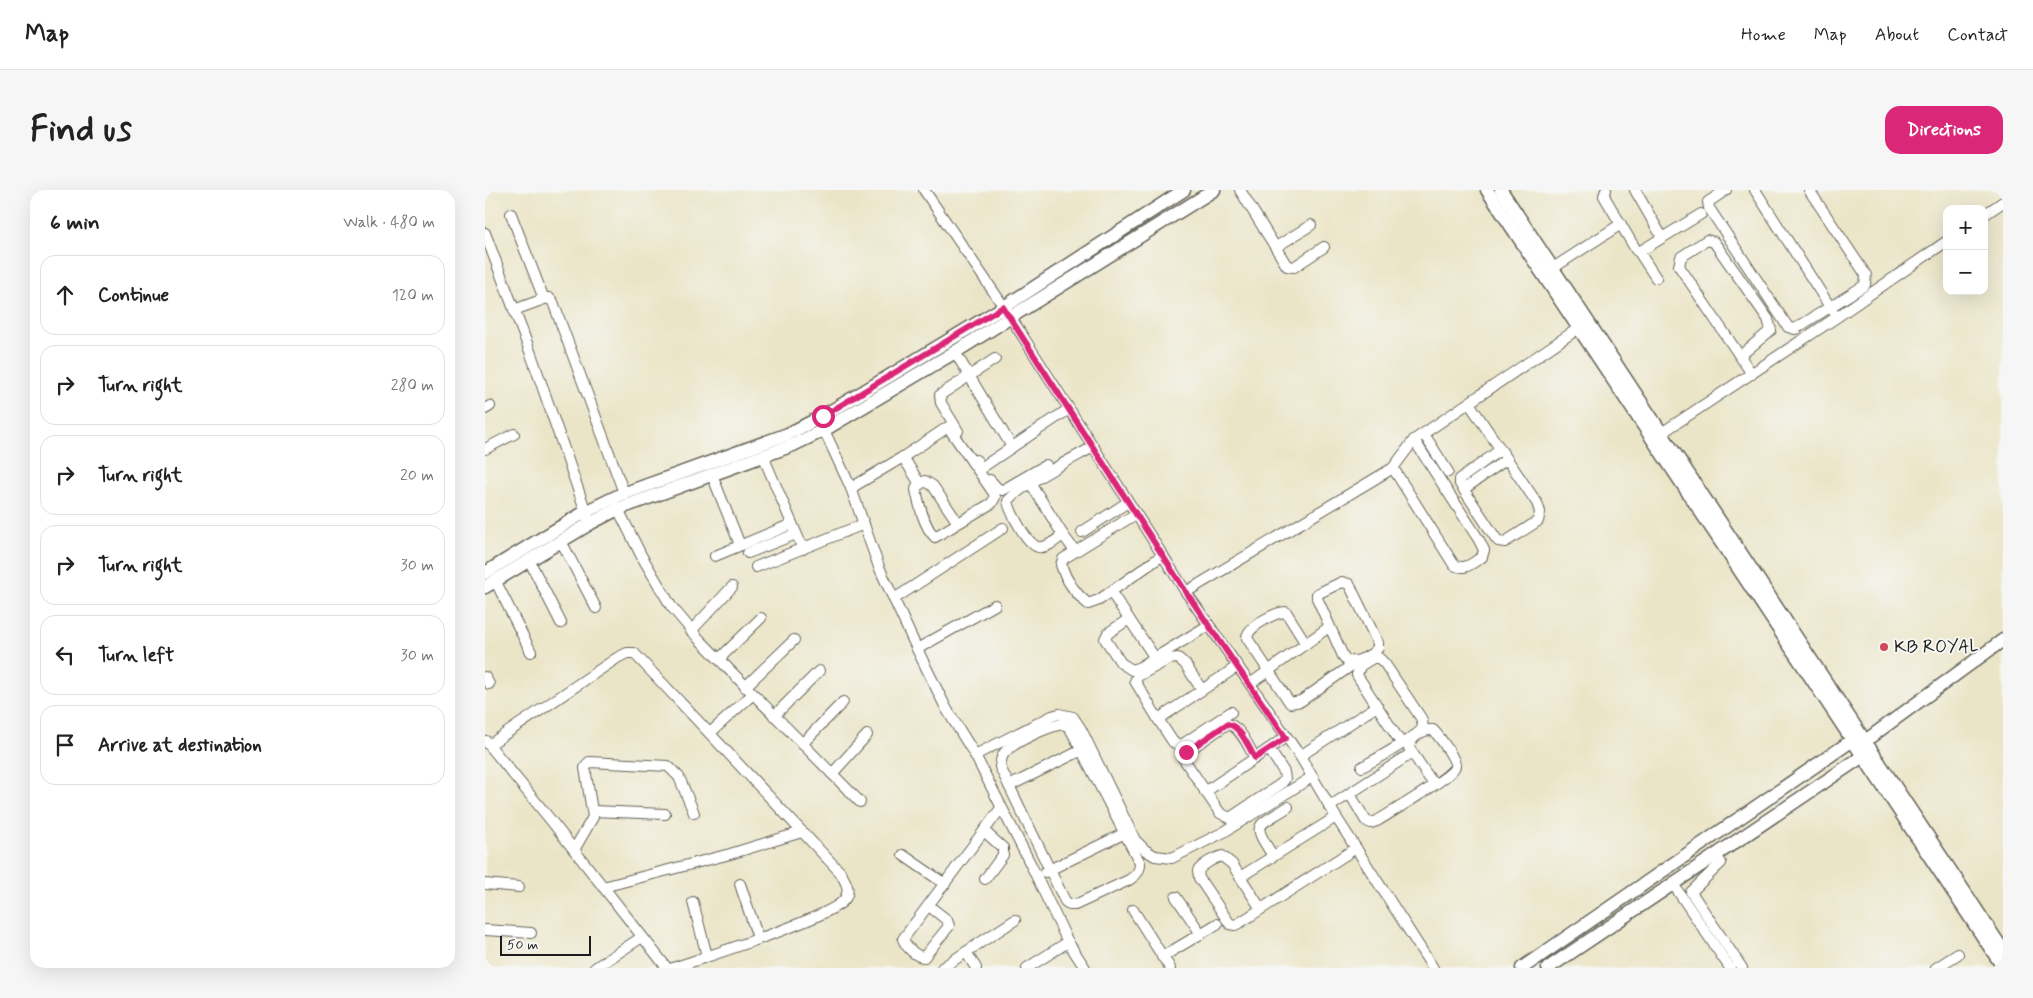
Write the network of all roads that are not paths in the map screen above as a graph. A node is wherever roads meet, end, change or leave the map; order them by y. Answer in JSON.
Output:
{"nodes":[{"id":1,"x":924,"y":190,"type":"edge"},
{"id":2,"x":1184,"y":190,"type":"edge"},
{"id":3,"x":1213,"y":190,"type":"edge"},
{"id":4,"x":1240,"y":190,"type":"edge"},
{"id":5,"x":1487,"y":190,"type":"edge"},
{"id":6,"x":1501,"y":190,"type":"edge"},
{"id":7,"x":1635,"y":190,"type":"edge"},
{"id":8,"x":1726,"y":190,"type":"edge"},
{"id":9,"x":1755,"y":190,"type":"edge"},
{"id":10,"x":1809,"y":190,"type":"edge"},
{"id":11,"x":1603,"y":191,"type":"edge"},
{"id":12,"x":2003,"y":202,"type":"edge"},
{"id":13,"x":1988,"y":212,"type":"edge"},
{"id":14,"x":511,"y":214,"type":"dead end"},
{"id":15,"x":1701,"y":214,"type":"dead end"},
{"id":16,"x":1621,"y":224,"type":"junction"},
{"id":17,"x":1311,"y":225,"type":"dead end"},
{"id":18,"x":485,"y":233,"type":"edge"},
{"id":19,"x":1662,"y":237,"type":"junction"},
{"id":20,"x":1943,"y":244,"type":"edge"},
{"id":21,"x":1276,"y":247,"type":"junction"},
{"id":22,"x":1324,"y":247,"type":"dead end"},
{"id":23,"x":1639,"y":252,"type":"junction"},
{"id":24,"x":1553,"y":268,"type":"junction"},
{"id":25,"x":1656,"y":278,"type":"dead end"},
{"id":26,"x":544,"y":299,"type":"junction"},
{"id":27,"x":1830,"y":306,"type":"junction"},
{"id":28,"x":514,"y":310,"type":"junction"},
{"id":29,"x":1007,"y":312,"type":"junction"},
{"id":30,"x":1837,"y":317,"type":"junction"},
{"id":31,"x":1579,"y":328,"type":"junction"},
{"id":32,"x":955,"y":352,"type":"junction"},
{"id":33,"x":1740,"y":356,"type":"junction"},
{"id":34,"x":995,"y":359,"type":"dead end"},
{"id":35,"x":1751,"y":374,"type":"junction"},
{"id":36,"x":969,"y":375,"type":"junction"},
{"id":37,"x":933,"y":403,"type":"dead end"},
{"id":38,"x":1469,"y":403,"type":"junction"},
{"id":39,"x":1069,"y":409,"type":"junction"},
{"id":40,"x":823,"y":416,"type":"junction"},
{"id":41,"x":948,"y":427,"type":"junction"},
{"id":42,"x":824,"y":430,"type":"junction"},
{"id":43,"x":514,"y":434,"type":"dead end"},
{"id":44,"x":1424,"y":434,"type":"junction"},
{"id":45,"x":1658,"y":436,"type":"junction"},
{"id":46,"x":1414,"y":440,"type":"junction"},
{"id":47,"x":1012,"y":447,"type":"junction"},
{"id":48,"x":1093,"y":447,"type":"junction"},
{"id":49,"x":485,"y":449,"type":"edge"},
{"id":50,"x":1500,"y":450,"type":"junction"},
{"id":51,"x":763,"y":456,"type":"junction"},
{"id":52,"x":903,"y":457,"type":"junction"},
{"id":53,"x":1507,"y":459,"type":"junction"},
{"id":54,"x":1046,"y":465,"type":"dead end"},
{"id":55,"x":981,"y":468,"type":"junction"},
{"id":56,"x":1393,"y":468,"type":"junction"},
{"id":57,"x":1448,"y":472,"type":"dead end"},
{"id":58,"x":712,"y":474,"type":"junction"},
{"id":59,"x":920,"y":484,"type":"junction"},
{"id":60,"x":1031,"y":484,"type":"junction"},
{"id":61,"x":851,"y":488,"type":"junction"},
{"id":62,"x":1463,"y":489,"type":"junction"},
{"id":63,"x":624,"y":493,"type":"junction"},
{"id":64,"x":1128,"y":502,"type":"junction"},
{"id":65,"x":618,"y":509,"type":"junction"},
{"id":66,"x":1136,"y":514,"type":"junction"},
{"id":67,"x":588,"y":517,"type":"junction"},
{"id":68,"x":958,"y":523,"type":"junction"},
{"id":69,"x":792,"y":524,"type":"junction"},
{"id":70,"x":864,"y":524,"type":"junction"},
{"id":71,"x":1003,"y":528,"type":"dead end"},
{"id":72,"x":1082,"y":532,"type":"dead end"},
{"id":73,"x":796,"y":534,"type":"junction"},
{"id":74,"x":1063,"y":535,"type":"junction"},
{"id":75,"x":561,"y":541,"type":"junction"},
{"id":76,"x":740,"y":545,"type":"junction"},
{"id":77,"x":1072,"y":547,"type":"dead end"},
{"id":78,"x":803,"y":549,"type":"junction"},
{"id":79,"x":748,"y":553,"type":"dead end"},
{"id":80,"x":715,"y":556,"type":"dead end"},
{"id":81,"x":1163,"y":556,"type":"junction"},
{"id":82,"x":529,"y":560,"type":"junction"},
{"id":83,"x":756,"y":568,"type":"dead end"},
{"id":84,"x":487,"y":577,"type":"edge"},
{"id":85,"x":732,"y":587,"type":"dead end"},
{"id":86,"x":1111,"y":592,"type":"junction"},
{"id":87,"x":1186,"y":592,"type":"junction"},
{"id":88,"x":895,"y":599,"type":"junction"},
{"id":89,"x":995,"y":605,"type":"dead end"},
{"id":90,"x":596,"y":608,"type":"dead end"},
{"id":91,"x":761,"y":618,"type":"dead end"},
{"id":92,"x":1129,"y":620,"type":"junction"},
{"id":93,"x":561,"y":623,"type":"dead end"},
{"id":94,"x":1209,"y":625,"type":"junction"},
{"id":95,"x":1329,"y":627,"type":"junction"},
{"id":96,"x":691,"y":631,"type":"junction"},
{"id":97,"x":794,"y":640,"type":"dead end"},
{"id":98,"x":2003,"y":640,"type":"edge"},
{"id":99,"x":1306,"y":644,"type":"junction"},
{"id":100,"x":917,"y":649,"type":"junction"},
{"id":101,"x":531,"y":652,"type":"dead end"},
{"id":102,"x":1155,"y":658,"type":"junction"},
{"id":103,"x":719,"y":659,"type":"junction"},
{"id":104,"x":1355,"y":663,"type":"junction"},
{"id":105,"x":1238,"y":666,"type":"junction"},
{"id":106,"x":819,"y":672,"type":"dead end"},
{"id":107,"x":1267,"y":672,"type":"junction"},
{"id":108,"x":1250,"y":684,"type":"junction"},
{"id":109,"x":749,"y":690,"type":"junction"},
{"id":110,"x":1201,"y":690,"type":"junction"},
{"id":111,"x":843,"y":702,"type":"dead end"},
{"id":112,"x":1377,"y":706,"type":"junction"},
{"id":113,"x":1231,"y":712,"type":"dead end"},
{"id":114,"x":774,"y":716,"type":"junction"},
{"id":115,"x":1158,"y":718,"type":"junction"},
{"id":116,"x":710,"y":733,"type":"junction"},
{"id":117,"x":867,"y":735,"type":"dead end"},
{"id":118,"x":1286,"y":738,"type":"junction"},
{"id":119,"x":487,"y":743,"type":"edge"},
{"id":120,"x":1401,"y":743,"type":"junction"},
{"id":121,"x":802,"y":744,"type":"junction"},
{"id":122,"x":1863,"y":744,"type":"junction"},
{"id":123,"x":1269,"y":749,"type":"junction"},
{"id":124,"x":1082,"y":750,"type":"junction"},
{"id":125,"x":1412,"y":753,"type":"junction"},
{"id":126,"x":975,"y":755,"type":"junction"},
{"id":127,"x":1300,"y":756,"type":"junction"},
{"id":128,"x":1255,"y":758,"type":"junction"},
{"id":129,"x":1362,"y":767,"type":"dead end"},
{"id":130,"x":832,"y":774,"type":"junction"},
{"id":131,"x":1312,"y":777,"type":"junction"},
{"id":132,"x":1434,"y":785,"type":"junction"},
{"id":133,"x":1009,"y":786,"type":"junction"},
{"id":134,"x":1205,"y":792,"type":"junction"},
{"id":135,"x":1350,"y":794,"type":"junction"},
{"id":136,"x":860,"y":802,"type":"dead end"},
{"id":137,"x":1288,"y":807,"type":"dead end"},
{"id":138,"x":1329,"y":807,"type":"junction"},
{"id":139,"x":1001,"y":808,"type":"junction"},
{"id":140,"x":593,"y":811,"type":"junction"},
{"id":141,"x":694,"y":813,"type":"dead end"},
{"id":142,"x":665,"y":814,"type":"dead end"},
{"id":143,"x":1336,"y":817,"type":"junction"},
{"id":144,"x":985,"y":831,"type":"junction"},
{"id":145,"x":802,"y":832,"type":"junction"},
{"id":146,"x":1125,"y":833,"type":"junction"},
{"id":147,"x":1356,"y":848,"type":"junction"},
{"id":148,"x":574,"y":850,"type":"junction"},
{"id":149,"x":903,"y":855,"type":"dead end"},
{"id":150,"x":1716,"y":855,"type":"junction"},
{"id":151,"x":1273,"y":856,"type":"junction"},
{"id":152,"x":1050,"y":870,"type":"junction"},
{"id":153,"x":1241,"y":876,"type":"junction"},
{"id":154,"x":1036,"y":877,"type":"junction"},
{"id":155,"x":985,"y":879,"type":"dead end"},
{"id":156,"x":485,"y":884,"type":"edge"},
{"id":157,"x":740,"y":884,"type":"dead end"},
{"id":158,"x":945,"y":884,"type":"junction"},
{"id":159,"x":1673,"y":884,"type":"junction"},
{"id":160,"x":519,"y":887,"type":"dead end"},
{"id":161,"x":603,"y":887,"type":"junction"},
{"id":162,"x":1687,"y":896,"type":"junction"},
{"id":163,"x":1176,"y":897,"type":"dead end"},
{"id":164,"x":693,"y":902,"type":"dead end"},
{"id":165,"x":929,"y":906,"type":"junction"},
{"id":166,"x":1261,"y":909,"type":"junction"},
{"id":167,"x":1133,"y":910,"type":"dead end"},
{"id":168,"x":1015,"y":920,"type":"dead end"},
{"id":169,"x":1217,"y":924,"type":"dead end"},
{"id":170,"x":485,"y":930,"type":"edge"},
{"id":171,"x":531,"y":934,"type":"dead end"},
{"id":172,"x":1201,"y":934,"type":"junction"},
{"id":173,"x":642,"y":937,"type":"junction"},
{"id":174,"x":758,"y":938,"type":"junction"},
{"id":175,"x":1067,"y":942,"type":"junction"},
{"id":176,"x":2003,"y":950,"type":"edge"},
{"id":177,"x":966,"y":952,"type":"junction"},
{"id":178,"x":1958,"y":954,"type":"dead end"},
{"id":179,"x":707,"y":956,"type":"junction"},
{"id":180,"x":1162,"y":957,"type":"junction"},
{"id":181,"x":1553,"y":967,"type":"edge"},
{"id":182,"x":595,"y":968,"type":"edge"},
{"id":183,"x":667,"y":968,"type":"edge"},
{"id":184,"x":673,"y":968,"type":"edge"},
{"id":185,"x":942,"y":968,"type":"edge"},
{"id":186,"x":976,"y":968,"type":"edge"},
{"id":187,"x":1027,"y":968,"type":"edge"},
{"id":188,"x":1085,"y":968,"type":"edge"},
{"id":189,"x":1170,"y":968,"type":"edge"},
{"id":190,"x":1433,"y":968,"type":"edge"},
{"id":191,"x":1522,"y":968,"type":"edge"},
{"id":192,"x":1730,"y":968,"type":"edge"},
{"id":193,"x":1742,"y":968,"type":"edge"},
{"id":194,"x":1936,"y":968,"type":"edge"},
{"id":195,"x":2003,"y":968,"type":"edge"}],
"edges":[{"from":1,"to":29,"type":"street"},
{"from":2,"to":29,"type":"street"},
{"from":3,"to":29,"type":"street"},
{"from":4,"to":21,"type":"street"},
{"from":5,"to":31,"type":"street"},
{"from":6,"to":24,"type":"street"},
{"from":7,"to":19,"type":"street"},
{"from":8,"to":27,"type":"street"},
{"from":9,"to":27,"type":"street"},
{"from":10,"to":27,"type":"street"},
{"from":11,"to":16,"type":"street"},
{"from":12,"to":13,"type":"street"},
{"from":14,"to":26,"type":"street"},
{"from":15,"to":19,"type":"street"},
{"from":16,"to":23,"type":"street"},
{"from":16,"to":24,"type":"street"},
{"from":17,"to":21,"type":"street"},
{"from":18,"to":28,"type":"street"},
{"from":19,"to":23,"type":"street"},
{"from":20,"to":30,"type":"street"},
{"from":21,"to":22,"type":"street"},
{"from":23,"to":25,"type":"street"},
{"from":24,"to":45,"type":"street"},
{"from":26,"to":28,"type":"street"},
{"from":26,"to":63,"type":"street"},
{"from":27,"to":30,"type":"street"},
{"from":28,"to":67,"type":"street"},
{"from":29,"to":32,"type":"street"},
{"from":29,"to":39,"type":"street"},
{"from":29,"to":40,"type":"street"},
{"from":30,"to":35,"type":"street"},
{"from":31,"to":38,"type":"street"},
{"from":31,"to":45,"type":"street"},
{"from":32,"to":36,"type":"street"},
{"from":32,"to":42,"type":"street"},
{"from":33,"to":33,"type":"street"},
{"from":33,"to":35,"type":"street"},
{"from":34,"to":36,"type":"street"},
{"from":35,"to":45,"type":"street"},
{"from":36,"to":47,"type":"street"},
{"from":36,"to":55,"type":"street"},
{"from":37,"to":41,"type":"street"},
{"from":38,"to":44,"type":"street"},
{"from":38,"to":50,"type":"street"},
{"from":39,"to":47,"type":"street"},
{"from":39,"to":48,"type":"street"},
{"from":40,"to":42,"type":"street"},
{"from":40,"to":63,"type":"street"},
{"from":41,"to":52,"type":"street"},
{"from":41,"to":68,"type":"street"},
{"from":42,"to":51,"type":"street"},
{"from":42,"to":61,"type":"street"},
{"from":43,"to":49,"type":"street"},
{"from":44,"to":46,"type":"street"},
{"from":44,"to":57,"type":"street"},
{"from":45,"to":122,"type":"street"},
{"from":46,"to":56,"type":"street"},
{"from":46,"to":56,"type":"street"},
{"from":47,"to":55,"type":"street"},
{"from":48,"to":60,"type":"street"},
{"from":48,"to":64,"type":"street"},
{"from":50,"to":53,"type":"street"},
{"from":50,"to":62,"type":"street"},
{"from":51,"to":58,"type":"street"},
{"from":51,"to":69,"type":"street"},
{"from":52,"to":59,"type":"street"},
{"from":52,"to":61,"type":"street"},
{"from":53,"to":62,"type":"street"},
{"from":53,"to":62,"type":"street"},
{"from":54,"to":55,"type":"street"},
{"from":56,"to":87,"type":"street"},
{"from":58,"to":65,"type":"street"},
{"from":58,"to":76,"type":"street"},
{"from":59,"to":68,"type":"street"},
{"from":59,"to":68,"type":"street"},
{"from":60,"to":74,"type":"street"},
{"from":60,"to":74,"type":"street"},
{"from":61,"to":70,"type":"street"},
{"from":63,"to":67,"type":"street"},
{"from":64,"to":66,"type":"street"},
{"from":64,"to":72,"type":"street"},
{"from":65,"to":67,"type":"street"},
{"from":65,"to":96,"type":"street"},
{"from":66,"to":81,"type":"street"},
{"from":66,"to":86,"type":"street"},
{"from":67,"to":75,"type":"street"},
{"from":67,"to":84,"type":"street"},
{"from":69,"to":73,"type":"street"},
{"from":69,"to":76,"type":"street"},
{"from":70,"to":78,"type":"street"},
{"from":70,"to":88,"type":"street"},
{"from":71,"to":88,"type":"street"},
{"from":73,"to":78,"type":"street"},
{"from":73,"to":79,"type":"street"},
{"from":74,"to":77,"type":"street"},
{"from":75,"to":82,"type":"street"},
{"from":75,"to":90,"type":"street"},
{"from":76,"to":80,"type":"street"},
{"from":78,"to":83,"type":"street"},
{"from":81,"to":86,"type":"street"},
{"from":81,"to":87,"type":"street"},
{"from":82,"to":84,"type":"street"},
{"from":82,"to":93,"type":"street"},
{"from":84,"to":101,"type":"street"},
{"from":85,"to":96,"type":"street"},
{"from":86,"to":92,"type":"street"},
{"from":87,"to":94,"type":"street"},
{"from":88,"to":100,"type":"street"},
{"from":89,"to":100,"type":"street"},
{"from":91,"to":103,"type":"street"},
{"from":92,"to":102,"type":"street"},
{"from":92,"to":102,"type":"street"},
{"from":94,"to":102,"type":"street"},
{"from":94,"to":105,"type":"street"},
{"from":95,"to":99,"type":"street"},
{"from":95,"to":104,"type":"street"},
{"from":95,"to":104,"type":"street"},
{"from":96,"to":103,"type":"street"},
{"from":97,"to":109,"type":"street"},
{"from":98,"to":122,"type":"street"},
{"from":99,"to":107,"type":"street"},
{"from":99,"to":107,"type":"street"},
{"from":100,"to":126,"type":"street"},
{"from":103,"to":109,"type":"street"},
{"from":104,"to":107,"type":"street"},
{"from":105,"to":108,"type":"street"},
{"from":105,"to":110,"type":"street"},
{"from":106,"to":114,"type":"street"},
{"from":107,"to":108,"type":"street"},
{"from":108,"to":118,"type":"street"},
{"from":109,"to":114,"type":"street"},
{"from":109,"to":116,"type":"street"},
{"from":110,"to":115,"type":"street"},
{"from":110,"to":115,"type":"street"},
{"from":111,"to":121,"type":"street"},
{"from":112,"to":120,"type":"street"},
{"from":112,"to":120,"type":"street"},
{"from":112,"to":127,"type":"street"},
{"from":113,"to":115,"type":"street"},
{"from":114,"to":121,"type":"street"},
{"from":116,"to":119,"type":"street"},
{"from":116,"to":145,"type":"street"},
{"from":117,"to":130,"type":"street"},
{"from":118,"to":123,"type":"street"},
{"from":118,"to":127,"type":"street"},
{"from":119,"to":148,"type":"street"},
{"from":120,"to":129,"type":"street"},
{"from":121,"to":130,"type":"street"},
{"from":122,"to":150,"type":"street"},
{"from":122,"to":176,"type":"street"},
{"from":122,"to":191,"type":"street"},
{"from":122,"to":195,"type":"street"},
{"from":123,"to":128,"type":"street"},
{"from":123,"to":134,"type":"street"},
{"from":124,"to":133,"type":"street"},
{"from":124,"to":133,"type":"street"},
{"from":124,"to":146,"type":"street"},
{"from":125,"to":132,"type":"street"},
{"from":125,"to":132,"type":"street"},
{"from":125,"to":135,"type":"street"},
{"from":126,"to":131,"type":"street"},
{"from":126,"to":139,"type":"street"},
{"from":127,"to":131,"type":"street"},
{"from":128,"to":134,"type":"street"},
{"from":128,"to":134,"type":"street"},
{"from":130,"to":136,"type":"street"},
{"from":131,"to":138,"type":"street"},
{"from":132,"to":135,"type":"street"},
{"from":133,"to":152,"type":"street"},
{"from":135,"to":138,"type":"street"},
{"from":137,"to":151,"type":"street"},
{"from":138,"to":143,"type":"street"},
{"from":139,"to":144,"type":"street"},
{"from":139,"to":154,"type":"street"},
{"from":140,"to":141,"type":"street"},
{"from":140,"to":142,"type":"street"},
{"from":140,"to":148,"type":"street"},
{"from":143,"to":147,"type":"street"},
{"from":143,"to":151,"type":"street"},
{"from":144,"to":155,"type":"street"},
{"from":144,"to":158,"type":"street"},
{"from":145,"to":161,"type":"street"},
{"from":145,"to":174,"type":"street"},
{"from":146,"to":152,"type":"street"},
{"from":146,"to":152,"type":"street"},
{"from":147,"to":166,"type":"street"},
{"from":147,"to":190,"type":"street"},
{"from":148,"to":161,"type":"street"},
{"from":149,"to":158,"type":"street"},
{"from":150,"to":159,"type":"street"},
{"from":150,"to":162,"type":"street"},
{"from":151,"to":153,"type":"street"},
{"from":152,"to":154,"type":"street"},
{"from":153,"to":166,"type":"street"},
{"from":153,"to":166,"type":"street"},
{"from":154,"to":175,"type":"street"},
{"from":156,"to":160,"type":"street"},
{"from":157,"to":174,"type":"street"},
{"from":158,"to":165,"type":"street"},
{"from":159,"to":162,"type":"street"},
{"from":159,"to":181,"type":"street"},
{"from":161,"to":173,"type":"street"},
{"from":162,"to":192,"type":"street"},
{"from":162,"to":193,"type":"street"},
{"from":163,"to":172,"type":"street"},
{"from":164,"to":179,"type":"street"},
{"from":165,"to":165,"type":"street"},
{"from":167,"to":180,"type":"street"},
{"from":168,"to":177,"type":"street"},
{"from":169,"to":172,"type":"street"},
{"from":170,"to":171,"type":"street"},
{"from":172,"to":180,"type":"street"},
{"from":173,"to":182,"type":"street"},
{"from":173,"to":183,"type":"street"},
{"from":174,"to":179,"type":"street"},
{"from":175,"to":187,"type":"street"},
{"from":175,"to":188,"type":"street"},
{"from":177,"to":185,"type":"street"},
{"from":177,"to":186,"type":"street"},
{"from":178,"to":194,"type":"street"},
{"from":179,"to":184,"type":"street"},
{"from":180,"to":189,"type":"street"}]}
